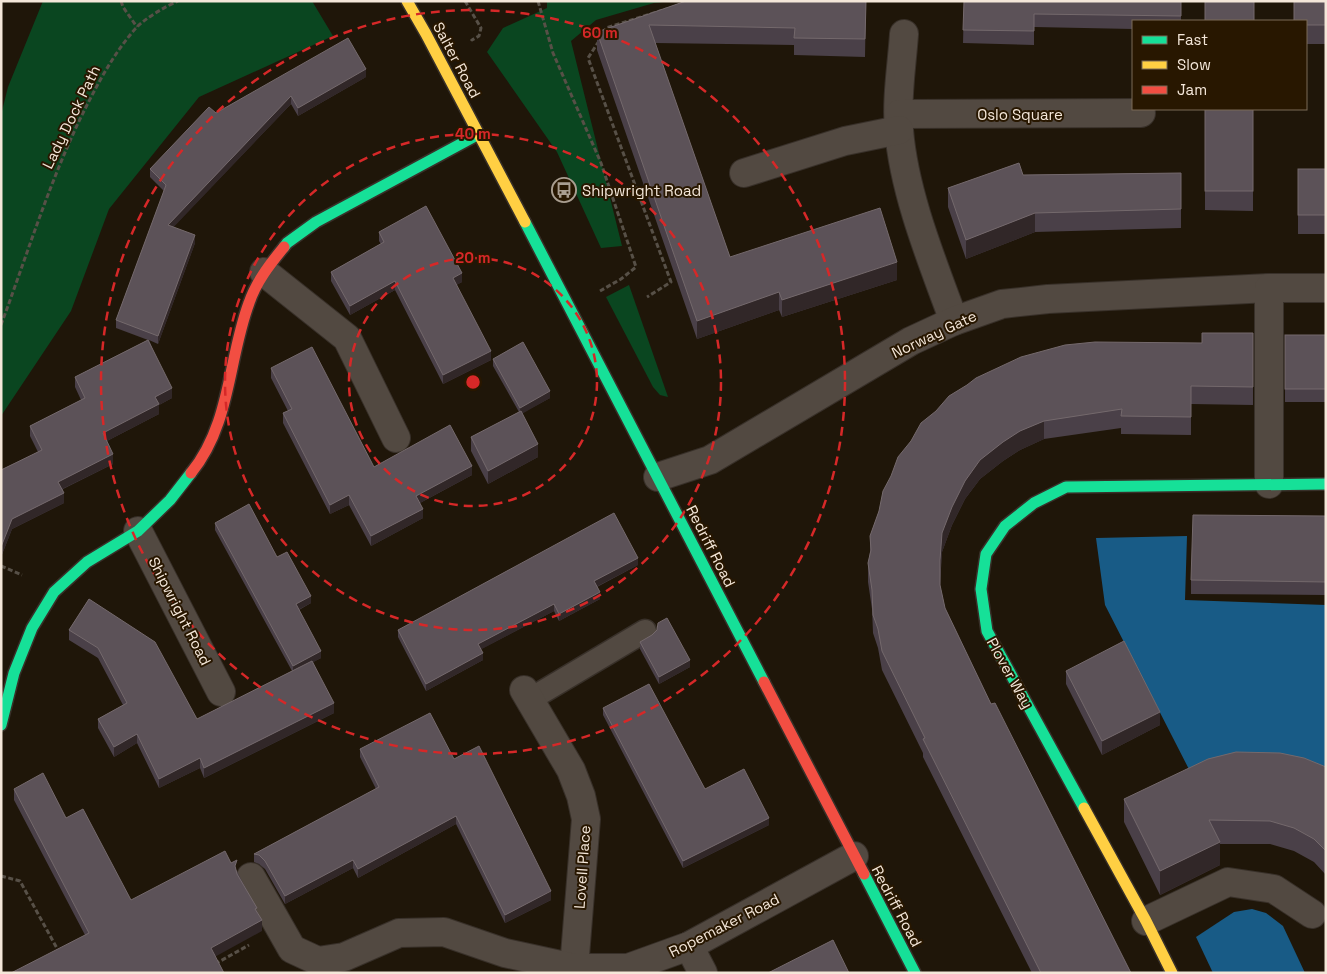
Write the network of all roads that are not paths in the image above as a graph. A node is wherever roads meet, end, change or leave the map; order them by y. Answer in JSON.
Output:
{"nodes":[{"id":1,"x":407,"y":1,"type":"edge"},
{"id":2,"x":904,"y":34,"type":"dead end"},
{"id":3,"x":1141,"y":113,"type":"dead end"},
{"id":4,"x":899,"y":122,"type":"junction"},
{"id":5,"x":480,"y":134,"type":"junction"},
{"id":6,"x":744,"y":173,"type":"dead end"},
{"id":7,"x":264,"y":272,"type":"junction"},
{"id":8,"x":1269,"y":288,"type":"junction"},
{"id":9,"x":1326,"y":288,"type":"edge"},
{"id":10,"x":954,"y":321,"type":"junction"},
{"id":11,"x":396,"y":438,"type":"dead end"},
{"id":12,"x":658,"y":476,"type":"junction"},
{"id":13,"x":1269,"y":484,"type":"junction"},
{"id":14,"x":1326,"y":484,"type":"edge"},
{"id":15,"x":138,"y":531,"type":"junction"},
{"id":16,"x":645,"y":630,"type":"dead end"},
{"id":17,"x":221,"y":692,"type":"dead end"},
{"id":18,"x":526,"y":695,"type":"joint"},
{"id":19,"x":1,"y":725,"type":"edge"},
{"id":20,"x":854,"y":856,"type":"junction"},
{"id":21,"x":251,"y":877,"type":"dead end"},
{"id":22,"x":1312,"y":914,"type":"dead end"},
{"id":23,"x":1146,"y":921,"type":"junction"},
{"id":24,"x":689,"y":946,"type":"junction"},
{"id":25,"x":574,"y":968,"type":"junction"},
{"id":26,"x":703,"y":973,"type":"edge"},
{"id":27,"x":916,"y":973,"type":"edge"},
{"id":28,"x":1172,"y":973,"type":"edge"}],
"edges":[{"from":1,"to":5,"type":"street","name":"Salter Road"},
{"from":2,"to":4,"type":"street"},
{"from":3,"to":4,"type":"street","name":"Oslo Square"},
{"from":4,"to":6,"type":"street","name":"Oslo Square"},
{"from":4,"to":10,"type":"street"},
{"from":5,"to":7,"type":"street"},
{"from":5,"to":12,"type":"street","name":"Redriff Road"},
{"from":7,"to":11,"type":"street"},
{"from":7,"to":15,"type":"street"},
{"from":8,"to":9,"type":"street","name":"Norway Gate"},
{"from":8,"to":10,"type":"street","name":"Norway Gate"},
{"from":8,"to":13,"type":"street"},
{"from":10,"to":12,"type":"street","name":"Norway Gate"},
{"from":12,"to":20,"type":"street","name":"Redriff Road"},
{"from":13,"to":14,"type":"street","name":"Plover Way"},
{"from":13,"to":23,"type":"street","name":"Plover Way"},
{"from":15,"to":17,"type":"street","name":"Shipwright Road"},
{"from":15,"to":19,"type":"street"},
{"from":16,"to":18,"type":"lane"},
{"from":18,"to":25,"type":"street","name":"Lovell Place"},
{"from":20,"to":24,"type":"street","name":"Ropemaker Road"},
{"from":20,"to":27,"type":"street","name":"Redriff Road"},
{"from":21,"to":25,"type":"street","name":"Ropemaker Road"},
{"from":22,"to":23,"type":"street"},
{"from":23,"to":28,"type":"street","name":"Plover Way"},
{"from":24,"to":25,"type":"street","name":"Ropemaker Road"},
{"from":24,"to":26,"type":"street"}]}
